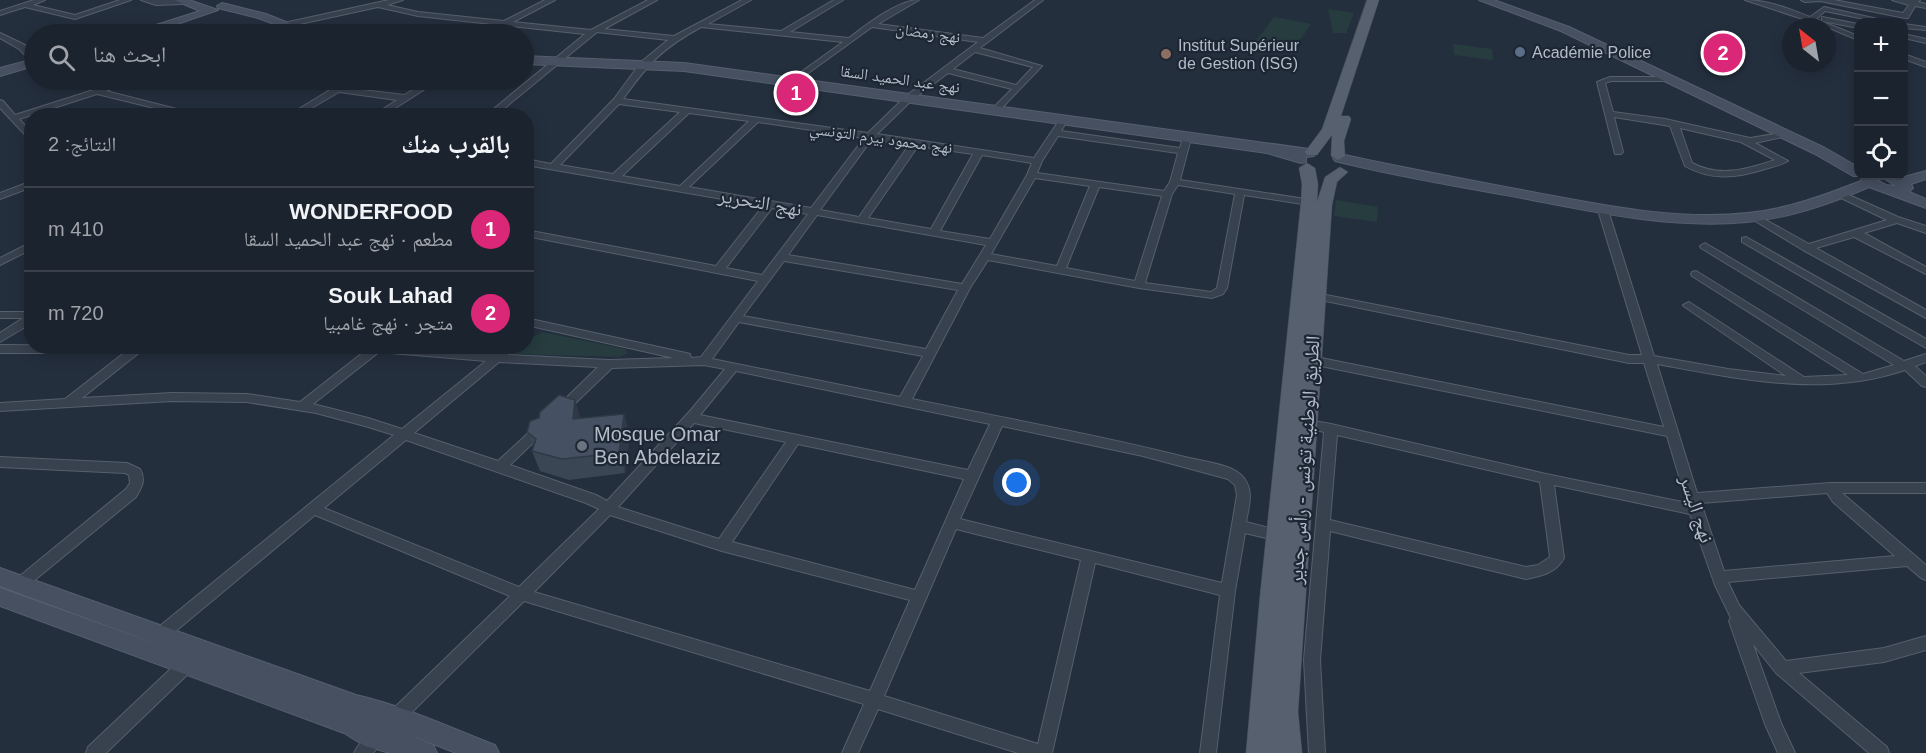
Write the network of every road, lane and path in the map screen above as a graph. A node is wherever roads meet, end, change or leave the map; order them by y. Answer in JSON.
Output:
{"nodes":[{"id":1,"x":41,"y":0,"type":"edge"},
{"id":2,"x":127,"y":0,"type":"edge"},
{"id":3,"x":145,"y":0,"type":"edge"},
{"id":4,"x":399,"y":0,"type":"edge"},
{"id":5,"x":551,"y":0,"type":"edge"},
{"id":6,"x":653,"y":0,"type":"edge"},
{"id":7,"x":747,"y":0,"type":"edge"},
{"id":8,"x":839,"y":0,"type":"edge"},
{"id":9,"x":915,"y":0,"type":"edge"},
{"id":10,"x":1039,"y":0,"type":"edge"},
{"id":11,"x":1373,"y":0,"type":"edge"},
{"id":12,"x":1383,"y":0,"type":"edge"},
{"id":13,"x":1484,"y":0,"type":"edge"},
{"id":14,"x":1749,"y":0,"type":"edge"},
{"id":15,"x":1805,"y":0,"type":"edge"},
{"id":16,"x":1817,"y":0,"type":"edge"},
{"id":17,"x":1823,"y":0,"type":"edge"},
{"id":18,"x":1896,"y":0,"type":"edge"},
{"id":19,"x":185,"y":2,"type":"edge"},
{"id":20,"x":1915,"y":2,"type":"edge"},
{"id":21,"x":0,"y":4,"type":"edge"},
{"id":22,"x":380,"y":4,"type":"junction"},
{"id":23,"x":20,"y":6,"type":"junction"},
{"id":24,"x":220,"y":6,"type":"edge"},
{"id":25,"x":1926,"y":6,"type":"edge"},
{"id":26,"x":0,"y":13,"type":"edge"},
{"id":27,"x":1813,"y":18,"type":"joint"},
{"id":28,"x":1868,"y":18,"type":"edge"},
{"id":29,"x":1836,"y":22,"type":"edge"},
{"id":30,"x":169,"y":24,"type":"edge"},
{"id":31,"x":282,"y":24,"type":"edge"},
{"id":32,"x":289,"y":24,"type":"edge"},
{"id":33,"x":502,"y":24,"type":"joint"},
{"id":34,"x":699,"y":25,"type":"junction"},
{"id":35,"x":871,"y":25,"type":"junction"},
{"id":36,"x":1854,"y":25,"type":"edge"},
{"id":37,"x":534,"y":26,"type":"edge"},
{"id":38,"x":1908,"y":27,"type":"edge"},
{"id":39,"x":1836,"y":28,"type":"edge"},
{"id":40,"x":1923,"y":29,"type":"dead end"},
{"id":41,"x":593,"y":31,"type":"junction"},
{"id":42,"x":781,"y":34,"type":"junction"},
{"id":43,"x":0,"y":35,"type":"edge"},
{"id":44,"x":1854,"y":36,"type":"edge"},
{"id":45,"x":1908,"y":37,"type":"edge"},
{"id":46,"x":675,"y":38,"type":"junction"},
{"id":47,"x":850,"y":40,"type":"junction"},
{"id":48,"x":985,"y":41,"type":"junction"},
{"id":49,"x":1926,"y":41,"type":"edge"},
{"id":50,"x":24,"y":48,"type":"edge"},
{"id":51,"x":974,"y":49,"type":"junction"},
{"id":52,"x":1908,"y":58,"type":"edge"},
{"id":53,"x":534,"y":60,"type":"edge"},
{"id":54,"x":553,"y":61,"type":"junction"},
{"id":55,"x":24,"y":64,"type":"edge"},
{"id":56,"x":644,"y":64,"type":"junction"},
{"id":57,"x":1926,"y":65,"type":"edge"},
{"id":58,"x":947,"y":70,"type":"junction"},
{"id":59,"x":0,"y":72,"type":"edge"},
{"id":60,"x":534,"y":77,"type":"edge"},
{"id":61,"x":1669,"y":79,"type":"junction"},
{"id":62,"x":793,"y":82,"type":"junction"},
{"id":63,"x":1018,"y":88,"type":"junction"},
{"id":64,"x":104,"y":90,"type":"edge"},
{"id":65,"x":336,"y":90,"type":"edge"},
{"id":66,"x":345,"y":90,"type":"edge"},
{"id":67,"x":418,"y":90,"type":"edge"},
{"id":68,"x":519,"y":90,"type":"edge"},
{"id":69,"x":98,"y":92,"type":"junction"},
{"id":70,"x":405,"y":98,"type":"junction"},
{"id":71,"x":909,"y":98,"type":"junction"},
{"id":72,"x":617,"y":101,"type":"junction"},
{"id":73,"x":0,"y":103,"type":"edge"},
{"id":74,"x":46,"y":108,"type":"edge"},
{"id":75,"x":167,"y":108,"type":"edge"},
{"id":76,"x":305,"y":108,"type":"edge"},
{"id":77,"x":389,"y":108,"type":"edge"},
{"id":78,"x":498,"y":108,"type":"edge"},
{"id":79,"x":687,"y":110,"type":"junction"},
{"id":80,"x":994,"y":111,"type":"junction"},
{"id":81,"x":1608,"y":114,"type":"junction"},
{"id":82,"x":24,"y":115,"type":"edge"},
{"id":83,"x":13,"y":118,"type":"junction"},
{"id":84,"x":756,"y":119,"type":"junction"},
{"id":85,"x":1674,"y":124,"type":"junction"},
{"id":86,"x":1060,"y":127,"type":"junction"},
{"id":87,"x":24,"y":130,"type":"edge"},
{"id":88,"x":1784,"y":134,"type":"junction"},
{"id":89,"x":870,"y":136,"type":"junction"},
{"id":90,"x":1187,"y":138,"type":"junction"},
{"id":91,"x":1744,"y":140,"type":"junction"},
{"id":92,"x":915,"y":143,"type":"junction"},
{"id":93,"x":1183,"y":151,"type":"junction"},
{"id":94,"x":1820,"y":151,"type":"junction"},
{"id":95,"x":979,"y":152,"type":"junction"},
{"id":96,"x":1618,"y":152,"type":"dead end"},
{"id":97,"x":1307,"y":158,"type":"junction"},
{"id":98,"x":1037,"y":161,"type":"junction"},
{"id":99,"x":534,"y":164,"type":"edge"},
{"id":100,"x":1340,"y":164,"type":"junction"},
{"id":101,"x":1854,"y":164,"type":"edge"},
{"id":102,"x":554,"y":166,"type":"junction"},
{"id":103,"x":1854,"y":171,"type":"edge"},
{"id":104,"x":1926,"y":173,"type":"edge"},
{"id":105,"x":1032,"y":175,"type":"junction"},
{"id":106,"x":614,"y":178,"type":"junction"},
{"id":107,"x":1861,"y":180,"type":"edge"},
{"id":108,"x":1895,"y":181,"type":"edge"},
{"id":109,"x":1175,"y":182,"type":"junction"},
{"id":110,"x":1096,"y":184,"type":"junction"},
{"id":111,"x":24,"y":187,"type":"edge"},
{"id":112,"x":682,"y":189,"type":"junction"},
{"id":113,"x":1240,"y":192,"type":"junction"},
{"id":114,"x":1844,"y":193,"type":"junction"},
{"id":115,"x":1167,"y":194,"type":"junction"},
{"id":116,"x":0,"y":196,"type":"edge"},
{"id":117,"x":1926,"y":199,"type":"edge"},
{"id":118,"x":1309,"y":202,"type":"junction"},
{"id":119,"x":770,"y":204,"type":"junction"},
{"id":120,"x":1926,"y":204,"type":"edge"},
{"id":121,"x":1603,"y":210,"type":"junction"},
{"id":122,"x":814,"y":212,"type":"junction"},
{"id":123,"x":1752,"y":216,"type":"junction"},
{"id":124,"x":862,"y":220,"type":"junction"},
{"id":125,"x":1896,"y":220,"type":"junction"},
{"id":126,"x":1926,"y":230,"type":"edge"},
{"id":127,"x":934,"y":233,"type":"junction"},
{"id":128,"x":1856,"y":233,"type":"junction"},
{"id":129,"x":534,"y":235,"type":"edge"},
{"id":130,"x":1746,"y":240,"type":"dead end"},
{"id":131,"x":994,"y":243,"type":"junction"},
{"id":132,"x":1705,"y":246,"type":"dead end"},
{"id":133,"x":1807,"y":248,"type":"junction"},
{"id":134,"x":24,"y":249,"type":"edge"},
{"id":135,"x":985,"y":256,"type":"junction"},
{"id":136,"x":781,"y":257,"type":"junction"},
{"id":137,"x":0,"y":262,"type":"edge"},
{"id":138,"x":718,"y":271,"type":"junction"},
{"id":139,"x":1060,"y":271,"type":"junction"},
{"id":140,"x":1926,"y":271,"type":"edge"},
{"id":141,"x":1696,"y":274,"type":"dead end"},
{"id":142,"x":765,"y":279,"type":"junction"},
{"id":143,"x":1139,"y":285,"type":"junction"},
{"id":144,"x":965,"y":288,"type":"junction"},
{"id":145,"x":1316,"y":296,"type":"junction"},
{"id":146,"x":1689,"y":305,"type":"dead end"},
{"id":147,"x":0,"y":315,"type":"edge"},
{"id":148,"x":1926,"y":315,"type":"edge"},
{"id":149,"x":24,"y":316,"type":"edge"},
{"id":150,"x":738,"y":318,"type":"junction"},
{"id":151,"x":24,"y":322,"type":"edge"},
{"id":152,"x":534,"y":322,"type":"edge"},
{"id":153,"x":0,"y":338,"type":"edge"},
{"id":154,"x":1926,"y":344,"type":"edge"},
{"id":155,"x":0,"y":349,"type":"edge"},
{"id":156,"x":24,"y":349,"type":"edge"},
{"id":157,"x":130,"y":354,"type":"edge"},
{"id":158,"x":370,"y":354,"type":"edge"},
{"id":159,"x":437,"y":354,"type":"edge"},
{"id":160,"x":502,"y":354,"type":"edge"},
{"id":161,"x":931,"y":354,"type":"junction"},
{"id":162,"x":1926,"y":358,"type":"edge"},
{"id":163,"x":1649,"y":359,"type":"junction"},
{"id":164,"x":496,"y":360,"type":"junction"},
{"id":165,"x":1311,"y":360,"type":"junction"},
{"id":166,"x":704,"y":361,"type":"junction"},
{"id":167,"x":609,"y":364,"type":"junction"},
{"id":168,"x":1904,"y":365,"type":"junction"},
{"id":169,"x":733,"y":367,"type":"junction"},
{"id":170,"x":1861,"y":378,"type":"junction"},
{"id":171,"x":1804,"y":383,"type":"junction"},
{"id":172,"x":1926,"y":383,"type":"edge"},
{"id":173,"x":69,"y":402,"type":"junction"},
{"id":174,"x":904,"y":402,"type":"junction"},
{"id":175,"x":303,"y":406,"type":"junction"},
{"id":176,"x":0,"y":407,"type":"edge"},
{"id":177,"x":693,"y":418,"type":"junction"},
{"id":178,"x":998,"y":421,"type":"junction"},
{"id":179,"x":1308,"y":424,"type":"junction"},
{"id":180,"x":1331,"y":428,"type":"junction"},
{"id":181,"x":1672,"y":433,"type":"junction"},
{"id":182,"x":404,"y":435,"type":"junction"},
{"id":183,"x":794,"y":440,"type":"junction"},
{"id":184,"x":0,"y":462,"type":"edge"},
{"id":185,"x":500,"y":467,"type":"junction"},
{"id":186,"x":972,"y":476,"type":"junction"},
{"id":187,"x":1546,"y":479,"type":"junction"},
{"id":188,"x":1830,"y":488,"type":"junction"},
{"id":189,"x":1926,"y":488,"type":"edge"},
{"id":190,"x":1695,"y":504,"type":"junction"},
{"id":191,"x":608,"y":509,"type":"junction"},
{"id":192,"x":315,"y":510,"type":"junction"},
{"id":193,"x":951,"y":522,"type":"junction"},
{"id":194,"x":1239,"y":526,"type":"junction"},
{"id":195,"x":1299,"y":527,"type":"junction"},
{"id":196,"x":1322,"y":527,"type":"junction"},
{"id":197,"x":1279,"y":536,"type":"junction"},
{"id":198,"x":722,"y":545,"type":"junction"},
{"id":199,"x":1089,"y":556,"type":"junction"},
{"id":200,"x":1910,"y":560,"type":"junction"},
{"id":201,"x":1926,"y":574,"type":"edge"},
{"id":202,"x":1719,"y":577,"type":"junction"},
{"id":203,"x":10,"y":581,"type":"edge"},
{"id":204,"x":1228,"y":591,"type":"junction"},
{"id":205,"x":520,"y":594,"type":"junction"},
{"id":206,"x":0,"y":597,"type":"edge"},
{"id":207,"x":920,"y":597,"type":"junction"},
{"id":208,"x":1733,"y":609,"type":"junction"},
{"id":209,"x":160,"y":635,"type":"junction"},
{"id":210,"x":1926,"y":643,"type":"edge"},
{"id":211,"x":1289,"y":656,"type":"junction"},
{"id":212,"x":1312,"y":660,"type":"junction"},
{"id":213,"x":186,"y":666,"type":"junction"},
{"id":214,"x":1782,"y":668,"type":"junction"},
{"id":215,"x":874,"y":700,"type":"junction"},
{"id":216,"x":396,"y":717,"type":"junction"},
{"id":217,"x":373,"y":742,"type":"edge"},
{"id":218,"x":94,"y":753,"type":"edge"},
{"id":219,"x":424,"y":753,"type":"edge"},
{"id":220,"x":486,"y":753,"type":"edge"},
{"id":221,"x":850,"y":753,"type":"edge"},
{"id":222,"x":1044,"y":753,"type":"edge"},
{"id":223,"x":1208,"y":753,"type":"edge"},
{"id":224,"x":1260,"y":753,"type":"edge"},
{"id":225,"x":1288,"y":753,"type":"edge"},
{"id":226,"x":1317,"y":753,"type":"edge"},
{"id":227,"x":1787,"y":753,"type":"edge"},
{"id":228,"x":1881,"y":753,"type":"edge"}],
"edges":[{"from":1,"to":23,"type":"street"},
{"from":2,"to":23,"type":"street"},
{"from":3,"to":19,"type":"street"},
{"from":4,"to":22,"type":"street"},
{"from":5,"to":33,"type":"street"},
{"from":6,"to":41,"type":"street"},
{"from":7,"to":34,"type":"street"},
{"from":8,"to":42,"type":"street"},
{"from":9,"to":35,"type":"street"},
{"from":10,"to":48,"type":"street"},
{"from":11,"to":97,"type":"main road"},
{"from":12,"to":100,"type":"main road","name":"الطريق الوطنية تونس - رأس جدير"},
{"from":13,"to":61,"type":"street"},
{"from":14,"to":27,"type":"street"},
{"from":15,"to":16,"type":"street"},
{"from":17,"to":20,"type":"street"},
{"from":18,"to":20,"type":"street"},
{"from":19,"to":24,"type":"street"},
{"from":20,"to":25,"type":"street"},
{"from":21,"to":23,"type":"street"},
{"from":22,"to":32,"type":"street"},
{"from":22,"to":33,"type":"street"},
{"from":23,"to":26,"type":"street"},
{"from":24,"to":30,"type":"street"},
{"from":24,"to":31,"type":"street"},
{"from":27,"to":28,"type":"street"},
{"from":29,"to":36,"type":"street"},
{"from":34,"to":42,"type":"street"},
{"from":34,"to":46,"type":"street"},
{"from":35,"to":47,"type":"street"},
{"from":35,"to":48,"type":"street","name":"نهج رمضان"},
{"from":37,"to":41,"type":"street"},
{"from":38,"to":40,"type":"street"},
{"from":39,"to":44,"type":"street"},
{"from":41,"to":46,"type":"street"},
{"from":41,"to":54,"type":"street"},
{"from":42,"to":47,"type":"street"},
{"from":43,"to":50,"type":"street"},
{"from":45,"to":49,"type":"street"},
{"from":46,"to":56,"type":"street"},
{"from":47,"to":62,"type":"street"},
{"from":48,"to":51,"type":"street"},
{"from":51,"to":58,"type":"street"},
{"from":51,"to":63,"type":"street"},
{"from":52,"to":57,"type":"street"},
{"from":53,"to":54,"type":"street","name":"نهج عبد الحميد السقا"},
{"from":54,"to":56,"type":"street","name":"نهج عبد الحميد السقا"},
{"from":54,"to":60,"type":"street"},
{"from":55,"to":59,"type":"street"},
{"from":56,"to":62,"type":"street","name":"نهج عبد الحميد السقا"},
{"from":56,"to":72,"type":"street"},
{"from":58,"to":63,"type":"street"},
{"from":58,"to":71,"type":"street"},
{"from":61,"to":81,"type":"street"},
{"from":61,"to":88,"type":"street"},
{"from":62,"to":71,"type":"street","name":"نهج عبد الحميد السقا"},
{"from":63,"to":80,"type":"street"},
{"from":64,"to":69,"type":"street"},
{"from":65,"to":76,"type":"street"},
{"from":66,"to":70,"type":"street"},
{"from":67,"to":70,"type":"street"},
{"from":68,"to":78,"type":"street"},
{"from":69,"to":74,"type":"street"},
{"from":69,"to":75,"type":"street"},
{"from":70,"to":77,"type":"street"},
{"from":71,"to":80,"type":"street","name":"نهج عبد الحميد السقا"},
{"from":71,"to":89,"type":"street"},
{"from":72,"to":79,"type":"street","name":"نهج محمود بيرم التونسي"},
{"from":72,"to":102,"type":"street"},
{"from":73,"to":83,"type":"street"},
{"from":79,"to":84,"type":"street","name":"نهج محمود بيرم التونسي"},
{"from":79,"to":106,"type":"street"},
{"from":80,"to":86,"type":"street","name":"نهج عبد الحميد السقا"},
{"from":81,"to":85,"type":"street"},
{"from":81,"to":96,"type":"street"},
{"from":82,"to":83,"type":"street"},
{"from":83,"to":87,"type":"street"},
{"from":84,"to":89,"type":"street","name":"نهج محمود بيرم التونسي"},
{"from":84,"to":112,"type":"street"},
{"from":85,"to":91,"type":"street"},
{"from":85,"to":91,"type":"street"},
{"from":86,"to":90,"type":"street","name":"نهج عبد الحميد السقا"},
{"from":86,"to":93,"type":"street"},
{"from":86,"to":98,"type":"street"},
{"from":88,"to":91,"type":"street"},
{"from":88,"to":94,"type":"street"},
{"from":89,"to":92,"type":"street","name":"نهج محمود بيرم التونسي"},
{"from":89,"to":122,"type":"street"},
{"from":90,"to":93,"type":"street"},
{"from":90,"to":97,"type":"street","name":"نهج عبد الحميد السقا"},
{"from":92,"to":95,"type":"street","name":"نهج محمود بيرم التونسي"},
{"from":92,"to":124,"type":"street"},
{"from":93,"to":109,"type":"street"},
{"from":94,"to":101,"type":"street"},
{"from":94,"to":103,"type":"street"},
{"from":95,"to":98,"type":"street","name":"نهج محمود بيرم التونسي"},
{"from":95,"to":127,"type":"street"},
{"from":97,"to":100,"type":"main road"},
{"from":97,"to":100,"type":"main road"},
{"from":97,"to":118,"type":"main road","name":"الطريق الوطنية تونس - رأس جدير"},
{"from":98,"to":105,"type":"street"},
{"from":99,"to":102,"type":"street","name":"نهج التحرير"},
{"from":100,"to":121,"type":"street"},
{"from":100,"to":145,"type":"main road","name":"الطريق الوطنية تونس - رأس جدير"},
{"from":102,"to":106,"type":"street","name":"نهج التحرير"},
{"from":104,"to":108,"type":"street"},
{"from":105,"to":110,"type":"street"},
{"from":105,"to":131,"type":"street"},
{"from":106,"to":112,"type":"street","name":"نهج التحرير"},
{"from":107,"to":114,"type":"street"},
{"from":108,"to":114,"type":"street"},
{"from":108,"to":117,"type":"street"},
{"from":108,"to":120,"type":"street"},
{"from":109,"to":113,"type":"street"},
{"from":109,"to":115,"type":"street"},
{"from":110,"to":115,"type":"street"},
{"from":110,"to":139,"type":"street"},
{"from":111,"to":116,"type":"street"},
{"from":112,"to":119,"type":"street","name":"نهج التحرير"},
{"from":113,"to":118,"type":"street"},
{"from":113,"to":143,"type":"street"},
{"from":114,"to":123,"type":"street"},
{"from":114,"to":125,"type":"street"},
{"from":115,"to":143,"type":"street"},
{"from":118,"to":197,"type":"main road","name":"الطريق الوطنية تونس - رأس جدير"},
{"from":119,"to":122,"type":"street","name":"نهج التحرير"},
{"from":119,"to":138,"type":"street"},
{"from":121,"to":123,"type":"street"},
{"from":121,"to":163,"type":"street","name":"نهج اليسر"},
{"from":122,"to":124,"type":"street","name":"نهج التحرير"},
{"from":122,"to":136,"type":"street"},
{"from":123,"to":133,"type":"street"},
{"from":124,"to":127,"type":"street","name":"نهج التحرير"},
{"from":125,"to":126,"type":"street"},
{"from":125,"to":128,"type":"street"},
{"from":127,"to":131,"type":"street","name":"نهج التحرير"},
{"from":128,"to":133,"type":"street"},
{"from":128,"to":140,"type":"street"},
{"from":129,"to":138,"type":"street"},
{"from":130,"to":154,"type":"street"},
{"from":131,"to":135,"type":"street"},
{"from":132,"to":168,"type":"street"},
{"from":133,"to":148,"type":"street"},
{"from":134,"to":137,"type":"street"},
{"from":135,"to":139,"type":"street"},
{"from":135,"to":144,"type":"street"},
{"from":136,"to":142,"type":"street"},
{"from":136,"to":144,"type":"street"},
{"from":138,"to":142,"type":"street"},
{"from":139,"to":143,"type":"street"},
{"from":141,"to":170,"type":"street"},
{"from":142,"to":150,"type":"street"},
{"from":144,"to":161,"type":"street"},
{"from":145,"to":163,"type":"street"},
{"from":145,"to":165,"type":"main road","name":"الطريق الوطنية تونس - رأس جدير"},
{"from":146,"to":171,"type":"street"},
{"from":147,"to":149,"type":"street"},
{"from":150,"to":161,"type":"street"},
{"from":150,"to":166,"type":"street"},
{"from":151,"to":153,"type":"street"},
{"from":152,"to":166,"type":"street"},
{"from":155,"to":156,"type":"street"},
{"from":157,"to":173,"type":"street"},
{"from":158,"to":175,"type":"street"},
{"from":159,"to":164,"type":"street"},
{"from":160,"to":164,"type":"street"},
{"from":161,"to":174,"type":"street"},
{"from":162,"to":168,"type":"street"},
{"from":163,"to":171,"type":"street"},
{"from":163,"to":181,"type":"street","name":"نهج اليسر"},
{"from":164,"to":167,"type":"street"},
{"from":164,"to":182,"type":"street"},
{"from":165,"to":179,"type":"main road","name":"الطريق الوطنية تونس - رأس جدير"},
{"from":165,"to":181,"type":"street"},
{"from":166,"to":167,"type":"street"},
{"from":166,"to":169,"type":"street"},
{"from":167,"to":185,"type":"street"},
{"from":168,"to":170,"type":"street"},
{"from":168,"to":172,"type":"street"},
{"from":169,"to":174,"type":"street"},
{"from":169,"to":177,"type":"street"},
{"from":170,"to":171,"type":"street"},
{"from":173,"to":175,"type":"street"},
{"from":173,"to":176,"type":"street"},
{"from":174,"to":178,"type":"street"},
{"from":175,"to":182,"type":"street"},
{"from":177,"to":183,"type":"street"},
{"from":177,"to":191,"type":"street"},
{"from":178,"to":186,"type":"street"},
{"from":178,"to":194,"type":"street"},
{"from":179,"to":180,"type":"street"},
{"from":179,"to":195,"type":"main road","name":"الطريق الوطنية تونس - رأس جدير"},
{"from":180,"to":187,"type":"street"},
{"from":180,"to":196,"type":"street"},
{"from":181,"to":190,"type":"street","name":"نهج اليسر"},
{"from":182,"to":185,"type":"street"},
{"from":182,"to":192,"type":"street"},
{"from":183,"to":186,"type":"street"},
{"from":183,"to":198,"type":"street"},
{"from":184,"to":203,"type":"street"},
{"from":185,"to":191,"type":"street"},
{"from":186,"to":193,"type":"street"},
{"from":187,"to":190,"type":"street"},
{"from":187,"to":196,"type":"street"},
{"from":188,"to":189,"type":"street"},
{"from":188,"to":190,"type":"street"},
{"from":188,"to":200,"type":"street"},
{"from":190,"to":202,"type":"street","name":"نهج اليسر"},
{"from":191,"to":198,"type":"street"},
{"from":191,"to":205,"type":"street"},
{"from":192,"to":205,"type":"street"},
{"from":192,"to":209,"type":"street"},
{"from":193,"to":199,"type":"street"},
{"from":193,"to":207,"type":"street"},
{"from":194,"to":197,"type":"street"},
{"from":194,"to":204,"type":"street"},
{"from":195,"to":196,"type":"street"},
{"from":195,"to":211,"type":"main road","name":"الطريق الوطنية تونس - رأس جدير"},
{"from":196,"to":212,"type":"street"},
{"from":197,"to":224,"type":"main road","name":"الطريق الوطنية تونس - رأس جدير"},
{"from":198,"to":207,"type":"street"},
{"from":199,"to":204,"type":"street"},
{"from":199,"to":222,"type":"street"},
{"from":200,"to":201,"type":"street"},
{"from":200,"to":202,"type":"street"},
{"from":202,"to":208,"type":"street","name":"نهج اليسر"},
{"from":203,"to":209,"type":"street"},
{"from":204,"to":223,"type":"street"},
{"from":205,"to":215,"type":"street"},
{"from":205,"to":216,"type":"street"},
{"from":206,"to":213,"type":"street"},
{"from":207,"to":215,"type":"street"},
{"from":208,"to":214,"type":"street","name":"نهج اليسر"},
{"from":208,"to":227,"type":"street"},
{"from":209,"to":216,"type":"street"},
{"from":210,"to":214,"type":"street"},
{"from":211,"to":212,"type":"street"},
{"from":211,"to":225,"type":"main road","name":"الطريق الوطنية تونس - رأس جدير"},
{"from":212,"to":226,"type":"street"},
{"from":213,"to":217,"type":"street"},
{"from":213,"to":218,"type":"street"},
{"from":214,"to":228,"type":"street","name":"نهج اليسر"},
{"from":215,"to":221,"type":"street"},
{"from":215,"to":222,"type":"street"},
{"from":216,"to":217,"type":"street"},
{"from":216,"to":220,"type":"street"},
{"from":217,"to":219,"type":"street"}]}
